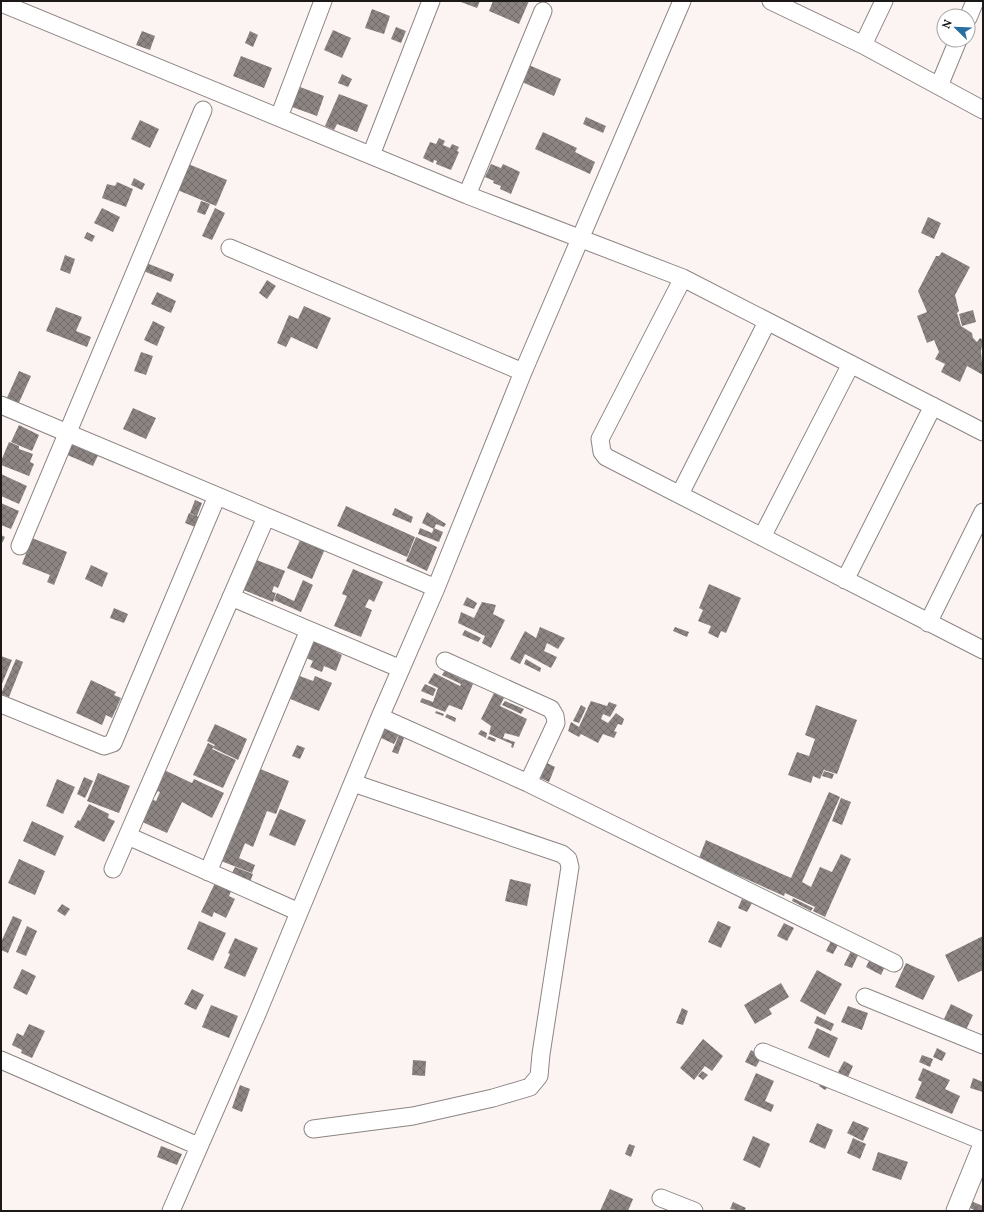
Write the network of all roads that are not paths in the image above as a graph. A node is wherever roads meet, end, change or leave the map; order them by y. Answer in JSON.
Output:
{"nodes":[{"id":1,"x":323,"y":1,"type":"edge"},
{"id":2,"x":431,"y":1,"type":"edge"},
{"id":3,"x":682,"y":1,"type":"edge"},
{"id":4,"x":771,"y":1,"type":"edge"},
{"id":5,"x":884,"y":1,"type":"edge"},
{"id":6,"x":1,"y":3,"type":"edge"},
{"id":7,"x":543,"y":11,"type":"dead end"},
{"id":8,"x":863,"y":45,"type":"junction"},
{"id":9,"x":955,"y":48,"type":"edge"},
{"id":10,"x":939,"y":86,"type":"junction"},
{"id":11,"x":203,"y":110,"type":"dead end"},
{"id":12,"x":983,"y":110,"type":"edge"},
{"id":13,"x":279,"y":117,"type":"junction"},
{"id":14,"x":371,"y":155,"type":"junction"},
{"id":15,"x":467,"y":195,"type":"junction"},
{"id":16,"x":581,"y":238,"type":"junction"},
{"id":17,"x":230,"y":248,"type":"dead end"},
{"id":18,"x":684,"y":278,"type":"junction"},
{"id":19,"x":767,"y":322,"type":"junction"},
{"id":20,"x":851,"y":364,"type":"junction"},
{"id":21,"x":523,"y":372,"type":"junction"},
{"id":22,"x":1,"y":404,"type":"edge"},
{"id":23,"x":933,"y":406,"type":"junction"},
{"id":24,"x":983,"y":432,"type":"edge"},
{"id":25,"x":68,"y":434,"type":"junction"},
{"id":26,"x":680,"y":494,"type":"junction"},
{"id":27,"x":217,"y":496,"type":"junction"},
{"id":28,"x":983,"y":512,"type":"edge"},
{"id":29,"x":266,"y":518,"type":"junction"},
{"id":30,"x":762,"y":537,"type":"junction"},
{"id":31,"x":20,"y":546,"type":"dead end"},
{"id":32,"x":845,"y":580,"type":"junction"},
{"id":33,"x":436,"y":588,"type":"junction"},
{"id":34,"x":231,"y":597,"type":"junction"},
{"id":35,"x":928,"y":623,"type":"junction"},
{"id":36,"x":309,"y":630,"type":"junction"},
{"id":37,"x":983,"y":650,"type":"edge"},
{"id":38,"x":446,"y":661,"type":"dead end"},
{"id":39,"x":401,"y":669,"type":"junction"},
{"id":40,"x":1,"y":704,"type":"edge"},
{"id":41,"x":380,"y":717,"type":"junction"},
{"id":42,"x":528,"y":782,"type":"junction"},
{"id":43,"x":353,"y":783,"type":"junction"},
{"id":44,"x":128,"y":836,"type":"junction"},
{"id":45,"x":113,"y":869,"type":"dead end"},
{"id":46,"x":208,"y":872,"type":"junction"},
{"id":47,"x":299,"y":912,"type":"junction"},
{"id":48,"x":894,"y":963,"type":"dead end"},
{"id":49,"x":865,"y":997,"type":"dead end"},
{"id":50,"x":983,"y":1045,"type":"edge"},
{"id":51,"x":763,"y":1052,"type":"dead end"},
{"id":52,"x":1,"y":1060,"type":"edge"},
{"id":53,"x":313,"y":1129,"type":"dead end"},
{"id":54,"x":983,"y":1141,"type":"edge"},
{"id":55,"x":198,"y":1146,"type":"junction"},
{"id":56,"x":983,"y":1147,"type":"edge"},
{"id":57,"x":661,"y":1198,"type":"dead end"},
{"id":58,"x":171,"y":1211,"type":"edge"},
{"id":59,"x":694,"y":1211,"type":"edge"},
{"id":60,"x":957,"y":1211,"type":"edge"}],
"edges":[{"from":1,"to":13,"type":"street"},
{"from":2,"to":14,"type":"street"},
{"from":3,"to":16,"type":"street"},
{"from":4,"to":8,"type":"street"},
{"from":5,"to":8,"type":"street"},
{"from":6,"to":13,"type":"street"},
{"from":7,"to":15,"type":"street"},
{"from":8,"to":10,"type":"street"},
{"from":9,"to":10,"type":"street"},
{"from":10,"to":12,"type":"street"},
{"from":11,"to":25,"type":"street"},
{"from":13,"to":14,"type":"street"},
{"from":14,"to":15,"type":"street"},
{"from":15,"to":16,"type":"street"},
{"from":16,"to":18,"type":"street"},
{"from":16,"to":21,"type":"street"},
{"from":17,"to":21,"type":"street"},
{"from":18,"to":19,"type":"street"},
{"from":18,"to":26,"type":"street"},
{"from":19,"to":20,"type":"street"},
{"from":19,"to":26,"type":"street"},
{"from":20,"to":23,"type":"street"},
{"from":20,"to":30,"type":"street"},
{"from":21,"to":33,"type":"street"},
{"from":22,"to":25,"type":"street"},
{"from":23,"to":24,"type":"street"},
{"from":23,"to":32,"type":"street"},
{"from":25,"to":27,"type":"street"},
{"from":25,"to":31,"type":"street"},
{"from":26,"to":30,"type":"street"},
{"from":27,"to":29,"type":"street"},
{"from":27,"to":40,"type":"street"},
{"from":28,"to":35,"type":"street"},
{"from":29,"to":33,"type":"street"},
{"from":29,"to":34,"type":"street"},
{"from":30,"to":32,"type":"street"},
{"from":32,"to":35,"type":"street"},
{"from":33,"to":39,"type":"street"},
{"from":34,"to":36,"type":"street"},
{"from":34,"to":44,"type":"street"},
{"from":35,"to":37,"type":"street"},
{"from":36,"to":39,"type":"street"},
{"from":36,"to":46,"type":"street"},
{"from":38,"to":42,"type":"street"},
{"from":39,"to":41,"type":"street"},
{"from":41,"to":42,"type":"street"},
{"from":41,"to":43,"type":"street"},
{"from":42,"to":48,"type":"street"},
{"from":43,"to":47,"type":"street"},
{"from":43,"to":53,"type":"street"},
{"from":44,"to":45,"type":"street"},
{"from":44,"to":46,"type":"street"},
{"from":46,"to":47,"type":"street"},
{"from":47,"to":55,"type":"street"},
{"from":49,"to":50,"type":"street"},
{"from":51,"to":54,"type":"street"},
{"from":52,"to":55,"type":"street"},
{"from":55,"to":58,"type":"street"},
{"from":56,"to":60,"type":"main road"},
{"from":57,"to":59,"type":"street"}]}
